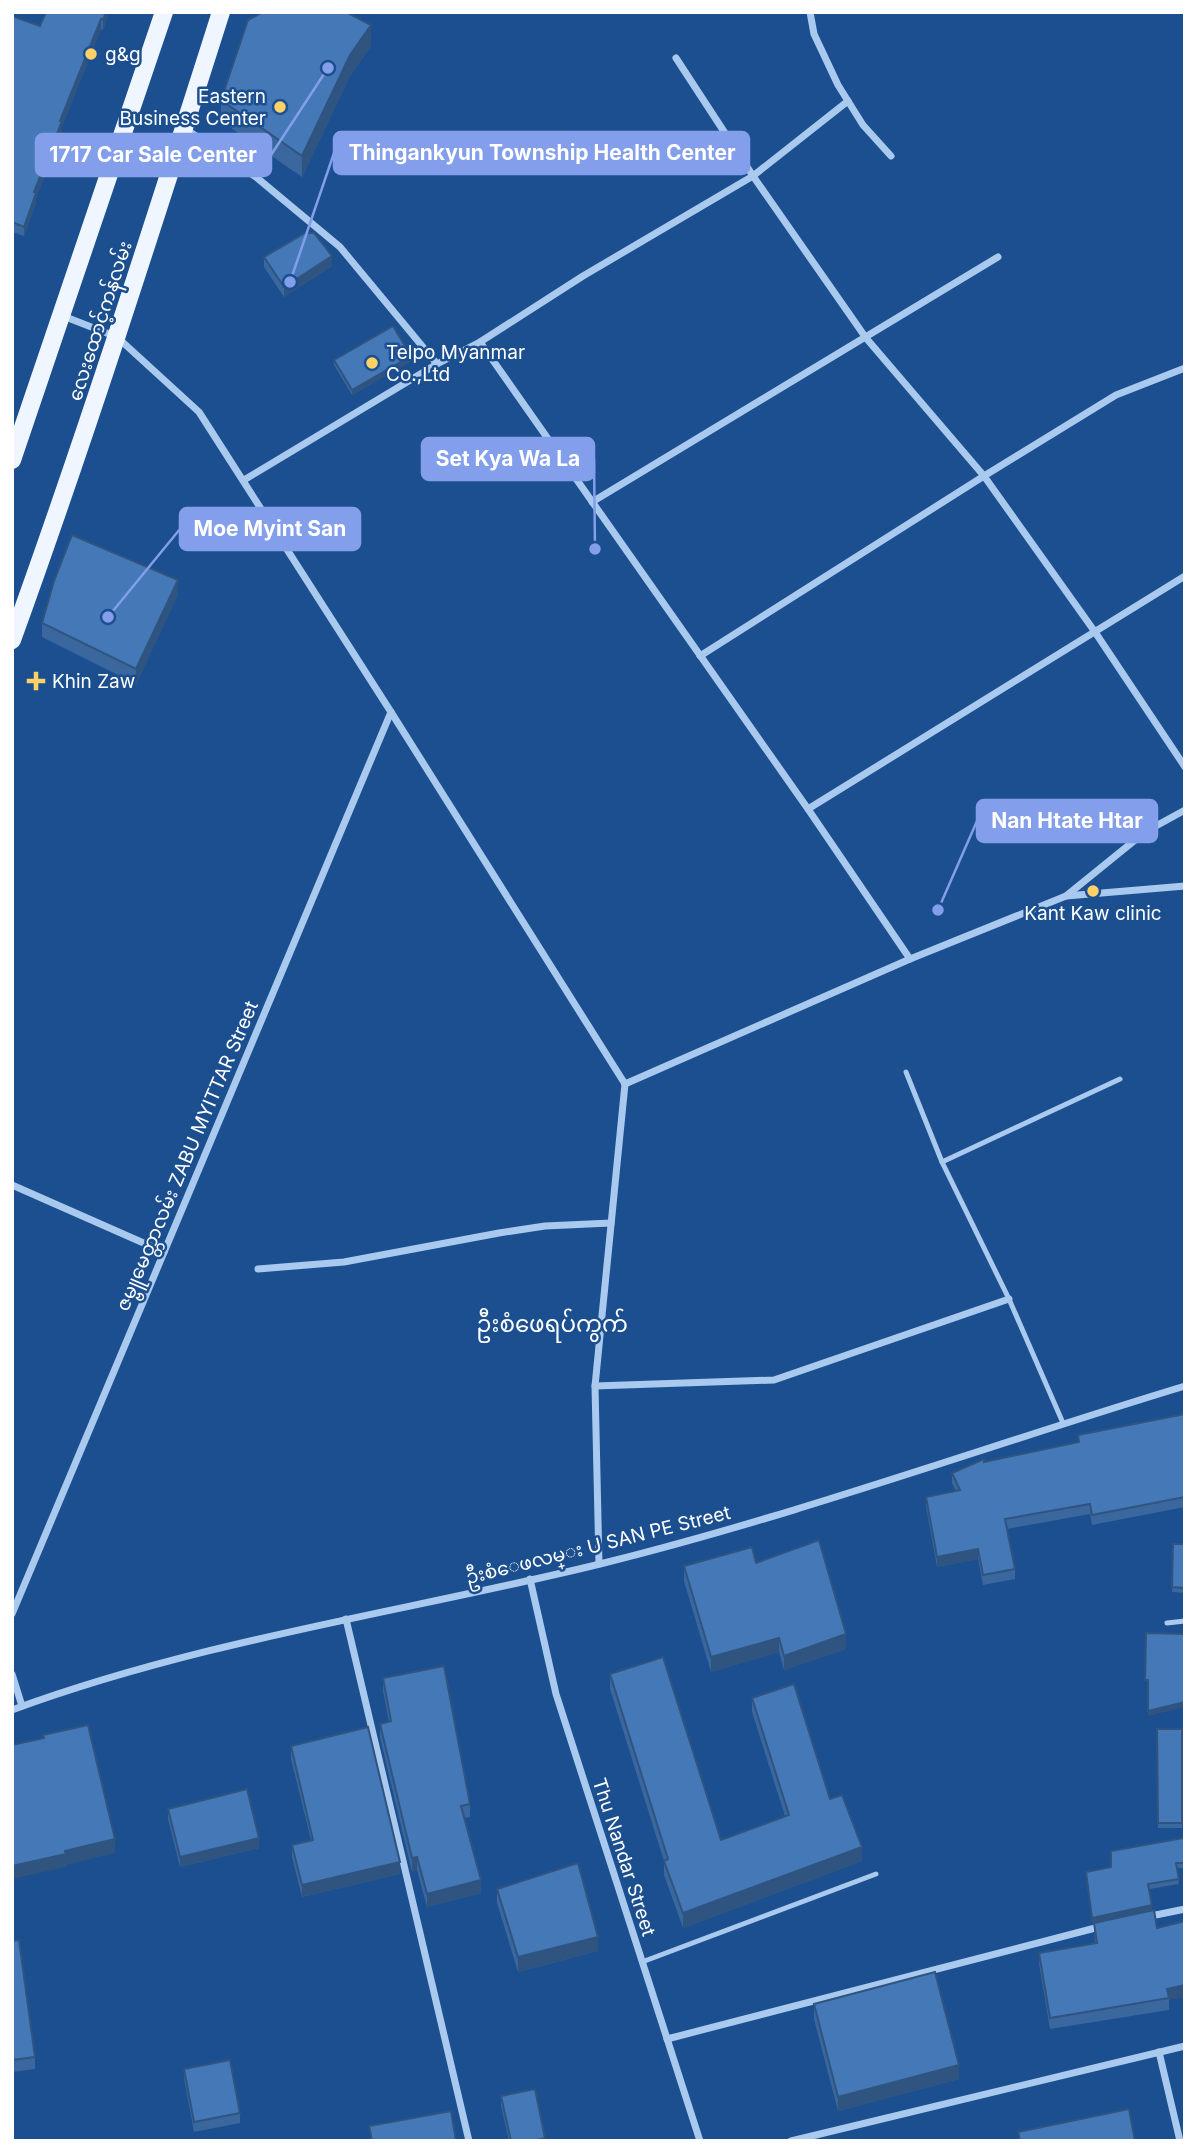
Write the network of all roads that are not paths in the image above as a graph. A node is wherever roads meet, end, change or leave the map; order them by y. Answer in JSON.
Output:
{"nodes":[{"id":1,"x":164,"y":12,"type":"edge"},
{"id":2,"x":221,"y":12,"type":"edge"},
{"id":3,"x":810,"y":12,"type":"edge"},
{"id":4,"x":676,"y":58,"type":"dead end"},
{"id":5,"x":848,"y":101,"type":"junction"},
{"id":6,"x":184,"y":128,"type":"junction"},
{"id":7,"x":891,"y":156,"type":"dead end"},
{"id":8,"x":753,"y":176,"type":"junction"},
{"id":9,"x":998,"y":257,"type":"dead end"},
{"id":10,"x":61,"y":315,"type":"junction"},
{"id":11,"x":117,"y":337,"type":"junction"},
{"id":12,"x":866,"y":338,"type":"junction"},
{"id":13,"x":480,"y":342,"type":"junction"},
{"id":14,"x":437,"y":364,"type":"junction"},
{"id":15,"x":1185,"y":368,"type":"edge"},
{"id":16,"x":12,"y":460,"type":"edge"},
{"id":17,"x":984,"y":476,"type":"junction"},
{"id":18,"x":244,"y":480,"type":"junction"},
{"id":19,"x":592,"y":502,"type":"junction"},
{"id":20,"x":1185,"y":576,"type":"edge"},
{"id":21,"x":18,"y":608,"type":"edge"},
{"id":22,"x":1095,"y":632,"type":"junction"},
{"id":23,"x":12,"y":640,"type":"edge"},
{"id":24,"x":700,"y":656,"type":"junction"},
{"id":25,"x":391,"y":712,"type":"junction"},
{"id":26,"x":1185,"y":767,"type":"edge"},
{"id":27,"x":808,"y":809,"type":"junction"},
{"id":28,"x":1185,"y":810,"type":"edge"},
{"id":29,"x":1185,"y":886,"type":"edge"},
{"id":30,"x":1066,"y":897,"type":"junction"},
{"id":31,"x":911,"y":959,"type":"junction"},
{"id":32,"x":906,"y":1072,"type":"dead end"},
{"id":33,"x":1120,"y":1079,"type":"dead end"},
{"id":34,"x":625,"y":1084,"type":"junction"},
{"id":35,"x":942,"y":1162,"type":"junction"},
{"id":36,"x":12,"y":1185,"type":"edge"},
{"id":37,"x":611,"y":1223,"type":"junction"},
{"id":38,"x":164,"y":1252,"type":"junction"},
{"id":39,"x":258,"y":1269,"type":"dead end"},
{"id":40,"x":1009,"y":1299,"type":"junction"},
{"id":41,"x":594,"y":1386,"type":"junction"},
{"id":42,"x":1185,"y":1386,"type":"edge"},
{"id":43,"x":1063,"y":1423,"type":"junction"},
{"id":44,"x":599,"y":1564,"type":"junction"},
{"id":45,"x":530,"y":1579,"type":"junction"},
{"id":46,"x":12,"y":1614,"type":"edge"},
{"id":47,"x":346,"y":1619,"type":"junction"},
{"id":48,"x":1185,"y":1621,"type":"edge"},
{"id":49,"x":1167,"y":1623,"type":"dead end"},
{"id":50,"x":12,"y":1674,"type":"edge"},
{"id":51,"x":22,"y":1706,"type":"junction"},
{"id":52,"x":12,"y":1710,"type":"edge"},
{"id":53,"x":876,"y":1874,"type":"dead end"},
{"id":54,"x":1185,"y":1909,"type":"edge"},
{"id":55,"x":1134,"y":1919,"type":"edge"},
{"id":56,"x":1108,"y":1924,"type":"edge"},
{"id":57,"x":642,"y":1962,"type":"junction"},
{"id":58,"x":667,"y":2039,"type":"junction"},
{"id":59,"x":1185,"y":2046,"type":"edge"},
{"id":60,"x":1159,"y":2052,"type":"junction"},
{"id":61,"x":469,"y":2141,"type":"edge"},
{"id":62,"x":700,"y":2141,"type":"edge"},
{"id":63,"x":791,"y":2141,"type":"edge"},
{"id":64,"x":1180,"y":2141,"type":"edge"}],
"edges":[{"from":1,"to":10,"type":"main road","name":"လေးထောင့်ကန်လမ်း"},
{"from":2,"to":6,"type":"main road","name":"လေးထောင့်ကန်လမ်း"},
{"from":3,"to":5,"type":"street"},
{"from":4,"to":8,"type":"street"},
{"from":5,"to":7,"type":"street"},
{"from":5,"to":8,"type":"street"},
{"from":6,"to":11,"type":"main road","name":"လေးထောင့်ကန်လမ်း"},
{"from":6,"to":14,"type":"street"},
{"from":8,"to":12,"type":"street"},
{"from":8,"to":13,"type":"street"},
{"from":9,"to":12,"type":"street"},
{"from":10,"to":11,"type":"street"},
{"from":10,"to":16,"type":"main road","name":"လေးထောင့်ကန်လမ်း"},
{"from":11,"to":18,"type":"street"},
{"from":11,"to":21,"type":"main road","name":"လေးထောင့်ကန်လမ်း"},
{"from":12,"to":17,"type":"street"},
{"from":12,"to":19,"type":"street"},
{"from":13,"to":14,"type":"street"},
{"from":13,"to":19,"type":"street"},
{"from":14,"to":18,"type":"street"},
{"from":15,"to":17,"type":"street"},
{"from":17,"to":22,"type":"street"},
{"from":17,"to":24,"type":"street"},
{"from":18,"to":25,"type":"street"},
{"from":19,"to":24,"type":"street"},
{"from":20,"to":22,"type":"street"},
{"from":21,"to":23,"type":"main road","name":"လေးထောင့်ကန်လမ်း"},
{"from":22,"to":26,"type":"street"},
{"from":22,"to":27,"type":"street"},
{"from":24,"to":27,"type":"street"},
{"from":25,"to":34,"type":"street"},
{"from":25,"to":38,"type":"street","name":"ဇမ္ဗူမေတ္တာလမ်း ZABU MYITTAR Street"},
{"from":27,"to":31,"type":"street"},
{"from":28,"to":30,"type":"street"},
{"from":29,"to":30,"type":"street"},
{"from":30,"to":31,"type":"street"},
{"from":31,"to":34,"type":"street"},
{"from":32,"to":35,"type":"lane"},
{"from":33,"to":35,"type":"lane"},
{"from":34,"to":37,"type":"street"},
{"from":35,"to":40,"type":"lane"},
{"from":36,"to":38,"type":"street"},
{"from":37,"to":39,"type":"street"},
{"from":37,"to":41,"type":"street"},
{"from":38,"to":46,"type":"street","name":"ဇမ္ဗူမေတ္တာလမ်း ZABU MYITTAR Street"},
{"from":40,"to":41,"type":"street"},
{"from":40,"to":43,"type":"lane"},
{"from":41,"to":44,"type":"street"},
{"from":42,"to":43,"type":"street","name":"ဦးစံေဖလမ္း U SAN PE Street"},
{"from":43,"to":44,"type":"street","name":"ဦးစံေဖလမ္း U SAN PE Street"},
{"from":44,"to":45,"type":"street","name":"ဦးစံေဖလမ္း U SAN PE Street"},
{"from":45,"to":47,"type":"street","name":"ဦးစံေဖလမ္း U SAN PE Street"},
{"from":45,"to":57,"type":"street","name":"Thu Nandar Street"},
{"from":47,"to":51,"type":"street","name":"ဦးစံေဖလမ္း U SAN PE Street"},
{"from":47,"to":61,"type":"street"},
{"from":48,"to":49,"type":"lane"},
{"from":50,"to":51,"type":"street"},
{"from":51,"to":52,"type":"street","name":"ဦးစံေဖလမ္း U SAN PE Street"},
{"from":53,"to":57,"type":"lane"},
{"from":54,"to":55,"type":"street"},
{"from":56,"to":58,"type":"street"},
{"from":57,"to":58,"type":"street","name":"Thu Nandar Street"},
{"from":58,"to":62,"type":"street","name":"Thu Nandar Street"},
{"from":59,"to":60,"type":"street"},
{"from":60,"to":63,"type":"street"},
{"from":60,"to":64,"type":"street"}]}
